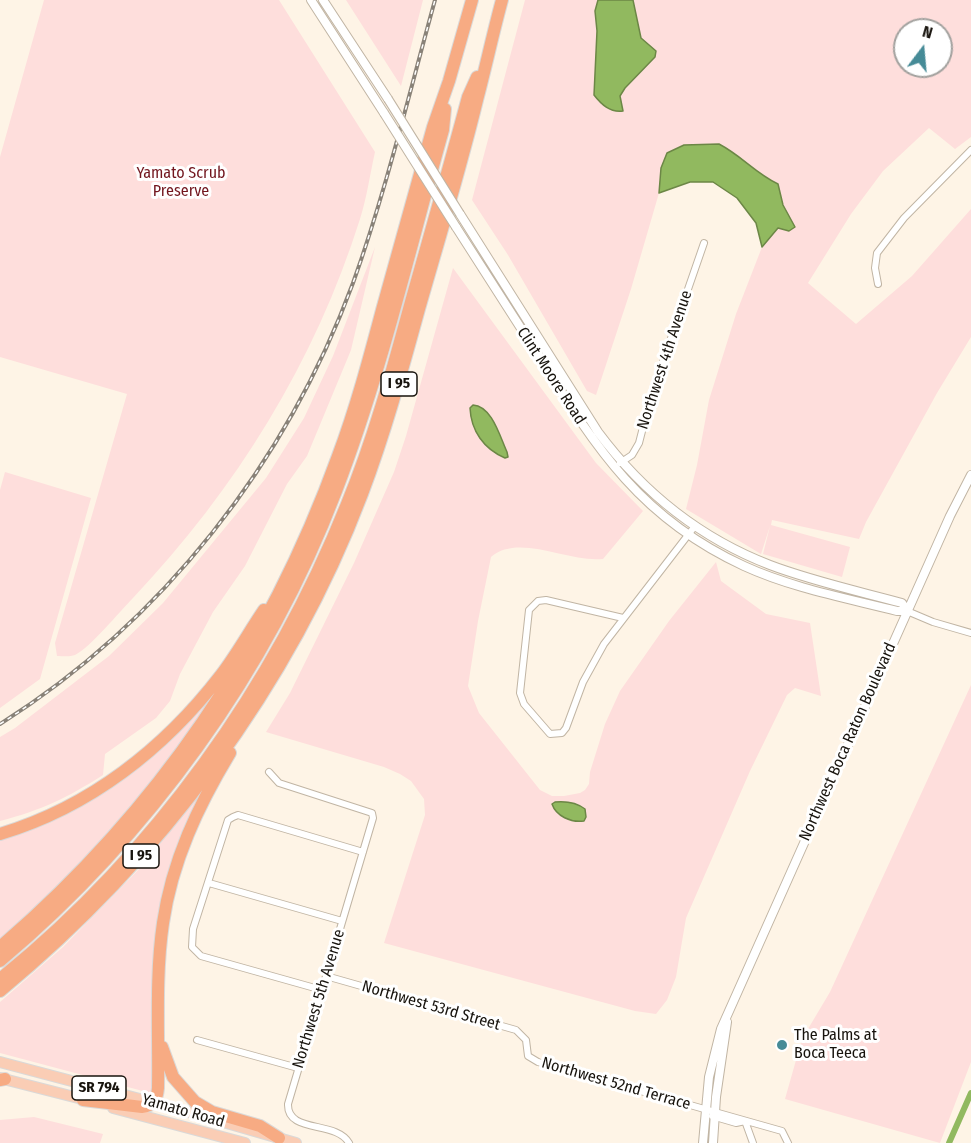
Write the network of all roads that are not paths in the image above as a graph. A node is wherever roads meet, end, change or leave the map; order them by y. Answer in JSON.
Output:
{"nodes":[{"id":1,"x":311,"y":0,"type":"edge"},
{"id":2,"x":323,"y":0,"type":"edge"},
{"id":3,"x":472,"y":0,"type":"edge"},
{"id":4,"x":502,"y":0,"type":"edge"},
{"id":5,"x":489,"y":48,"type":"junction"},
{"id":6,"x":449,"y":81,"type":"junction"},
{"id":7,"x":971,"y":150,"type":"edge"},
{"id":8,"x":704,"y":243,"type":"dead end"},
{"id":9,"x":878,"y":284,"type":"dead end"},
{"id":10,"x":622,"y":462,"type":"junction"},
{"id":11,"x":614,"y":468,"type":"junction"},
{"id":12,"x":971,"y":476,"type":"edge"},
{"id":13,"x":695,"y":526,"type":"junction"},
{"id":14,"x":689,"y":535,"type":"junction"},
{"id":15,"x":288,"y":574,"type":"junction"},
{"id":16,"x":833,"y":584,"type":"junction"},
{"id":17,"x":830,"y":594,"type":"junction"},
{"id":18,"x":907,"y":611,"type":"junction"},
{"id":19,"x":623,"y":618,"type":"junction"},
{"id":20,"x":971,"y":633,"type":"edge"},
{"id":21,"x":259,"y":700,"type":"junction"},
{"id":22,"x":269,"y":772,"type":"dead end"},
{"id":23,"x":101,"y":788,"type":"junction"},
{"id":24,"x":0,"y":827,"type":"edge"},
{"id":25,"x":0,"y":834,"type":"edge"},
{"id":26,"x":363,"y":852,"type":"junction"},
{"id":27,"x":208,"y":883,"type":"junction"},
{"id":28,"x":342,"y":921,"type":"junction"},
{"id":29,"x":0,"y":947,"type":"edge"},
{"id":30,"x":0,"y":961,"type":"edge"},
{"id":31,"x":326,"y":976,"type":"junction"},
{"id":32,"x":0,"y":979,"type":"edge"},
{"id":33,"x":322,"y":990,"type":"junction"},
{"id":34,"x":0,"y":991,"type":"edge"},
{"id":35,"x":159,"y":1029,"type":"junction"},
{"id":36,"x":197,"y":1040,"type":"dead end"},
{"id":37,"x":527,"y":1046,"type":"joint"},
{"id":38,"x":0,"y":1062,"type":"edge"},
{"id":39,"x":298,"y":1068,"type":"junction"},
{"id":40,"x":2,"y":1079,"type":"edge"},
{"id":41,"x":83,"y":1100,"type":"junction"},
{"id":42,"x":153,"y":1102,"type":"junction"},
{"id":43,"x":711,"y":1113,"type":"junction"},
{"id":44,"x":745,"y":1121,"type":"junction"},
{"id":45,"x":279,"y":1138,"type":"junction"},
{"id":46,"x":245,"y":1143,"type":"edge"},
{"id":47,"x":296,"y":1143,"type":"edge"},
{"id":48,"x":349,"y":1143,"type":"edge"},
{"id":49,"x":704,"y":1143,"type":"edge"},
{"id":50,"x":713,"y":1143,"type":"edge"},
{"id":51,"x":753,"y":1143,"type":"edge"},
{"id":52,"x":788,"y":1143,"type":"edge"}],
"edges":[{"from":1,"to":11,"type":"street","name":"Clint Moore Road","bridge":true},
{"from":2,"to":10,"type":"street","name":"Clint Moore Road","bridge":true},
{"from":3,"to":6,"type":"highway","number":"I 95"},
{"from":4,"to":5,"type":"highway","number":"I 95"},
{"from":5,"to":21,"type":"highway","number":"I 95"},
{"from":5,"to":32,"type":"highway"},
{"from":6,"to":15,"type":"highway","number":"I 95"},
{"from":6,"to":30,"type":"highway"},
{"from":7,"to":9,"type":"street"},
{"from":8,"to":10,"type":"street","name":"Northwest 4th Avenue"},
{"from":10,"to":11,"type":"street","name":"Northwest 4th Avenue"},
{"from":10,"to":13,"type":"street","name":"Clint Moore Road"},
{"from":11,"to":14,"type":"street","name":"Clint Moore Road"},
{"from":12,"to":18,"type":"street","name":"Northwest Boca Raton Boulevard"},
{"from":13,"to":14,"type":"street"},
{"from":13,"to":16,"type":"street","name":"Clint Moore Road"},
{"from":14,"to":17,"type":"street","name":"Clint Moore Road"},
{"from":14,"to":19,"type":"street"},
{"from":15,"to":23,"type":"highway"},
{"from":15,"to":29,"type":"highway","number":"I 95"},
{"from":16,"to":17,"type":"street"},
{"from":16,"to":18,"type":"street","name":"Clint Moore Road"},
{"from":17,"to":18,"type":"street","name":"Clint Moore Road"},
{"from":18,"to":20,"type":"street","name":"Clint Moore Road"},
{"from":18,"to":43,"type":"street","name":"Northwest Boca Raton Boulevard"},
{"from":19,"to":19,"type":"street"},
{"from":21,"to":34,"type":"highway","number":"I 95"},
{"from":21,"to":35,"type":"highway"},
{"from":22,"to":26,"type":"street","name":"Northwest 5th Avenue"},
{"from":23,"to":24,"type":"highway"},
{"from":23,"to":25,"type":"highway"},
{"from":26,"to":27,"type":"street"},
{"from":26,"to":28,"type":"street","name":"Northwest 5th Avenue"},
{"from":27,"to":28,"type":"street"},
{"from":27,"to":33,"type":"street"},
{"from":28,"to":31,"type":"street","name":"Northwest 5th Avenue"},
{"from":31,"to":33,"type":"street","name":"Northwest 5th Avenue"},
{"from":31,"to":37,"type":"street","name":"Northwest 53rd Street"},
{"from":33,"to":39,"type":"street","name":"Northwest 5th Avenue"},
{"from":35,"to":42,"type":"highway"},
{"from":35,"to":45,"type":"highway"},
{"from":36,"to":39,"type":"street"},
{"from":37,"to":43,"type":"street","name":"Northwest 52nd Terrace"},
{"from":38,"to":42,"type":"main road","name":"Yamato Road","number":"SR 794"},
{"from":39,"to":48,"type":"street","name":"Northwest 5th Avenue"},
{"from":40,"to":41,"type":"main road","name":"Yamato Road","number":"SR 794"},
{"from":41,"to":42,"type":"highway"},
{"from":41,"to":46,"type":"main road","name":"Yamato Road","number":"SR 794"},
{"from":42,"to":45,"type":"main road","name":"Yamato Road","number":"SR 794"},
{"from":43,"to":44,"type":"street"},
{"from":43,"to":49,"type":"street","name":"Northwest Boca Raton Boulevard"},
{"from":43,"to":50,"type":"street","name":"Northwest Boca Raton Boulevard"},
{"from":44,"to":51,"type":"street"},
{"from":44,"to":52,"type":"street"},
{"from":45,"to":47,"type":"main road","name":"Yamato Road","number":"SR 794"}]}
